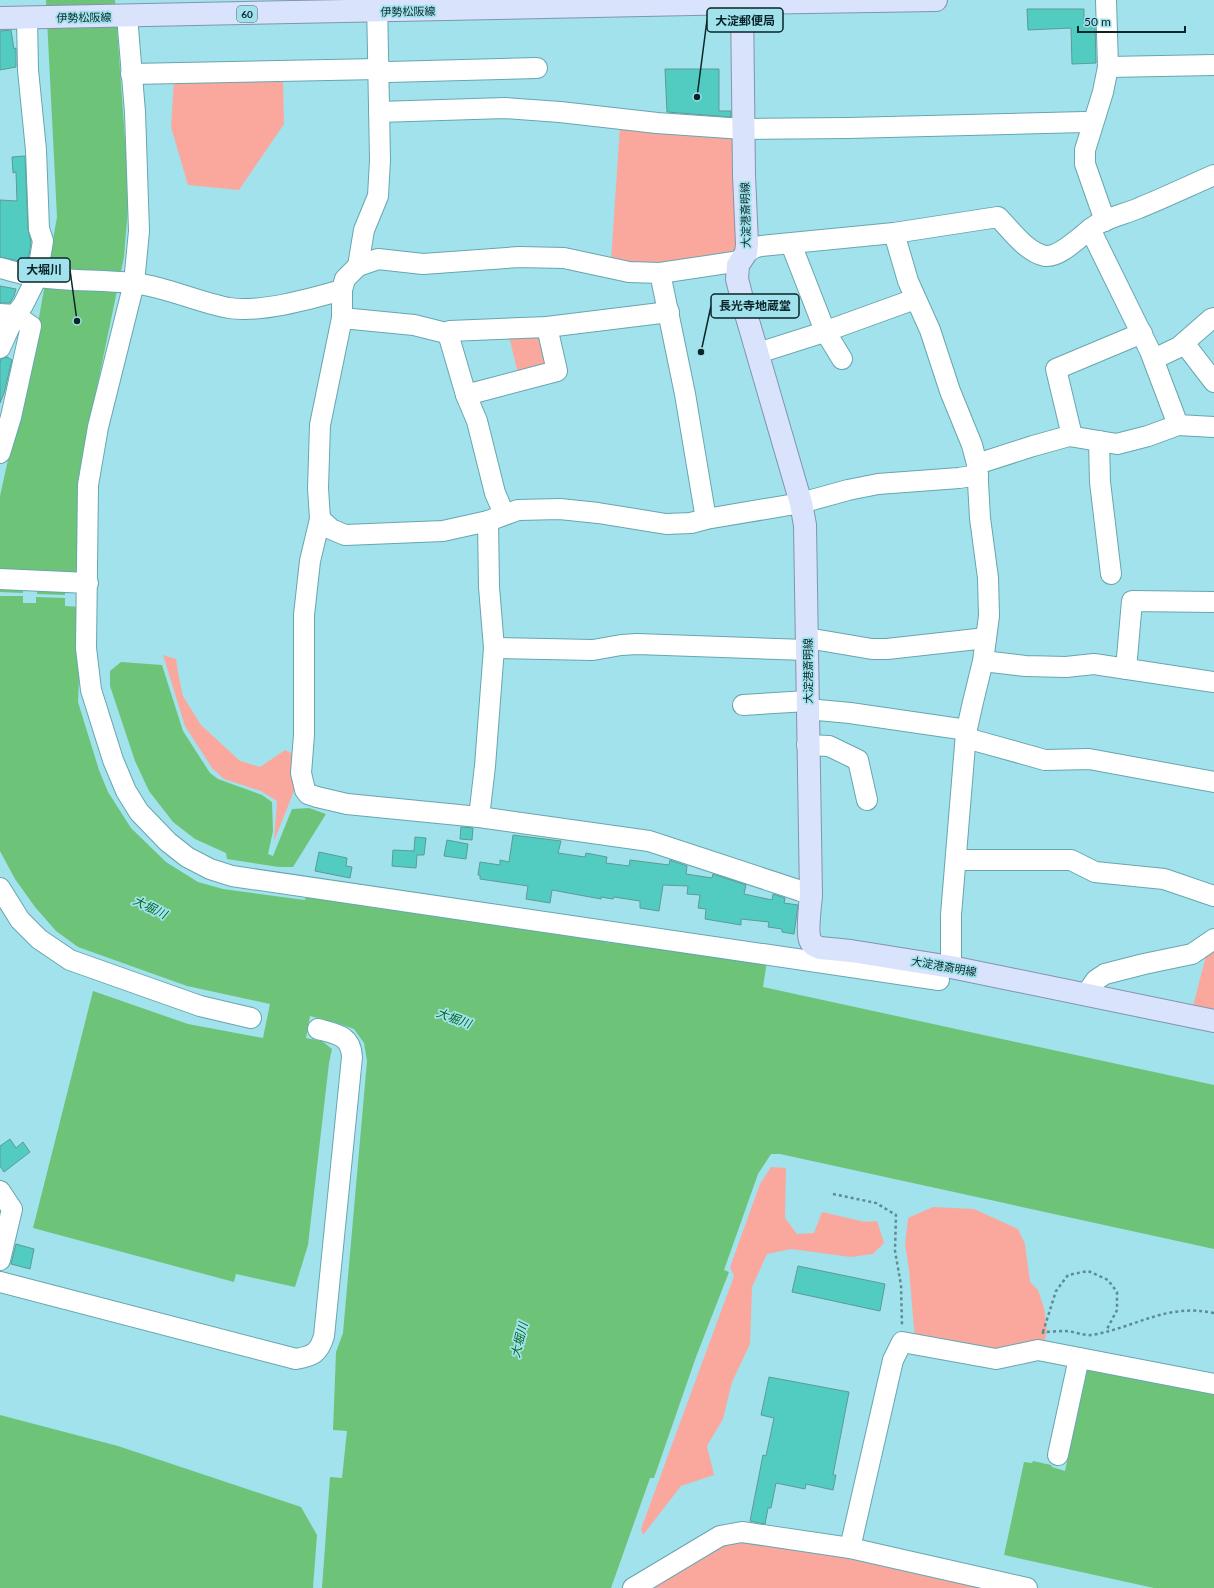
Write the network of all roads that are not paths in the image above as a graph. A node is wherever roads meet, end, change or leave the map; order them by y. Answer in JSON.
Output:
{"nodes":[{"id":1,"x":936,"y":0,"type":"edge"},
{"id":2,"x":1106,"y":0,"type":"edge"},
{"id":3,"x":742,"y":1,"type":"edge"},
{"id":4,"x":377,"y":6,"type":"edge"},
{"id":5,"x":122,"y":16,"type":"junction"},
{"id":6,"x":0,"y":18,"type":"edge"},
{"id":7,"x":32,"y":18,"type":"junction"},
{"id":8,"x":1214,"y":65,"type":"edge"},
{"id":9,"x":1108,"y":67,"type":"junction"},
{"id":10,"x":378,"y":68,"type":"junction"},
{"id":11,"x":537,"y":68,"type":"dead end"},
{"id":12,"x":131,"y":74,"type":"junction"},
{"id":13,"x":379,"y":112,"type":"junction"},
{"id":14,"x":1092,"y":124,"type":"junction"},
{"id":15,"x":743,"y":129,"type":"junction"},
{"id":16,"x":1214,"y":175,"type":"edge"},
{"id":17,"x":1097,"y":225,"type":"junction"},
{"id":18,"x":894,"y":233,"type":"junction"},
{"id":19,"x":791,"y":244,"type":"junction"},
{"id":20,"x":743,"y":257,"type":"junction"},
{"id":21,"x":358,"y":266,"type":"junction"},
{"id":22,"x":0,"y":268,"type":"edge"},
{"id":23,"x":660,"y":273,"type":"junction"},
{"id":24,"x":37,"y":277,"type":"junction"},
{"id":25,"x":134,"y":283,"type":"junction"},
{"id":26,"x":342,"y":290,"type":"junction"},
{"id":27,"x":916,"y":299,"type":"junction"},
{"id":28,"x":668,"y":312,"type":"junction"},
{"id":29,"x":8,"y":315,"type":"edge"},
{"id":30,"x":342,"y":318,"type":"junction"},
{"id":31,"x":1214,"y":318,"type":"edge"},
{"id":32,"x":547,"y":327,"type":"junction"},
{"id":33,"x":825,"y":331,"type":"junction"},
{"id":34,"x":446,"y":333,"type":"junction"},
{"id":35,"x":1142,"y":333,"type":"junction"},
{"id":36,"x":1184,"y":343,"type":"junction"},
{"id":37,"x":0,"y":348,"type":"edge"},
{"id":38,"x":758,"y":353,"type":"junction"},
{"id":39,"x":842,"y":359,"type":"dead end"},
{"id":40,"x":1154,"y":359,"type":"junction"},
{"id":41,"x":1214,"y":382,"type":"edge"},
{"id":42,"x":466,"y":395,"type":"junction"},
{"id":43,"x":1178,"y":425,"type":"junction"},
{"id":44,"x":1214,"y":427,"type":"edge"},
{"id":45,"x":1072,"y":436,"type":"junction"},
{"id":46,"x":1099,"y":441,"type":"junction"},
{"id":47,"x":0,"y":453,"type":"edge"},
{"id":48,"x":978,"y":469,"type":"junction"},
{"id":49,"x":801,"y":503,"type":"junction"},
{"id":50,"x":496,"y":518,"type":"junction"},
{"id":51,"x":320,"y":519,"type":"junction"},
{"id":52,"x":706,"y":519,"type":"junction"},
{"id":53,"x":1111,"y":574,"type":"dead end"},
{"id":54,"x":0,"y":579,"type":"edge"},
{"id":55,"x":88,"y":583,"type":"junction"},
{"id":56,"x":1214,"y":602,"type":"edge"},
{"id":57,"x":986,"y":638,"type":"junction"},
{"id":58,"x":806,"y":644,"type":"junction"},
{"id":59,"x":494,"y":648,"type":"junction"},
{"id":60,"x":983,"y":661,"type":"junction"},
{"id":61,"x":1126,"y":669,"type":"junction"},
{"id":62,"x":1214,"y":682,"type":"edge"},
{"id":63,"x":743,"y":705,"type":"dead end"},
{"id":64,"x":807,"y":705,"type":"junction"},
{"id":65,"x":967,"y":734,"type":"junction"},
{"id":66,"x":807,"y":745,"type":"junction"},
{"id":67,"x":1214,"y":782,"type":"edge"},
{"id":68,"x":867,"y":800,"type":"dead end"},
{"id":69,"x":479,"y":817,"type":"junction"},
{"id":70,"x":957,"y":860,"type":"junction"},
{"id":71,"x":0,"y":888,"type":"edge"},
{"id":72,"x":810,"y":896,"type":"junction"},
{"id":73,"x":1214,"y":896,"type":"edge"},
{"id":74,"x":1214,"y":939,"type":"edge"},
{"id":75,"x":945,"y":973,"type":"junction"},
{"id":76,"x":1086,"y":994,"type":"junction"},
{"id":77,"x":251,"y":1018,"type":"dead end"},
{"id":78,"x":1214,"y":1021,"type":"edge"},
{"id":79,"x":318,"y":1029,"type":"dead end"},
{"id":80,"x":0,"y":1191,"type":"edge"},
{"id":81,"x":0,"y":1260,"type":"edge"},
{"id":82,"x":0,"y":1282,"type":"edge"},
{"id":83,"x":1079,"y":1358,"type":"junction"},
{"id":84,"x":1214,"y":1384,"type":"edge"},
{"id":85,"x":1058,"y":1455,"type":"dead end"},
{"id":86,"x":850,"y":1548,"type":"junction"},
{"id":87,"x":633,"y":1588,"type":"edge"},
{"id":88,"x":1027,"y":1588,"type":"edge"}],
"edges":[{"from":1,"to":3,"type":"main road","name":"伊勢松阪線","number":"60"},
{"from":2,"to":9,"type":"street"},
{"from":3,"to":4,"type":"main road","name":"伊勢松阪線","number":"60"},
{"from":3,"to":15,"type":"main road","name":"大淀港斎明線"},
{"from":4,"to":5,"type":"main road","name":"伊勢松阪線","number":"60"},
{"from":4,"to":10,"type":"street"},
{"from":5,"to":7,"type":"main road","name":"伊勢松阪線","number":"60"},
{"from":5,"to":12,"type":"street"},
{"from":6,"to":7,"type":"main road","name":"伊勢松阪線","number":"60"},
{"from":7,"to":24,"type":"street"},
{"from":8,"to":9,"type":"street"},
{"from":9,"to":14,"type":"street"},
{"from":10,"to":11,"type":"street"},
{"from":10,"to":12,"type":"street"},
{"from":10,"to":13,"type":"street"},
{"from":12,"to":25,"type":"street"},
{"from":13,"to":15,"type":"street"},
{"from":13,"to":21,"type":"street"},
{"from":14,"to":15,"type":"street"},
{"from":14,"to":17,"type":"street"},
{"from":15,"to":20,"type":"main road","name":"大淀港斎明線"},
{"from":16,"to":17,"type":"street"},
{"from":17,"to":18,"type":"street"},
{"from":17,"to":35,"type":"street"},
{"from":18,"to":19,"type":"street"},
{"from":18,"to":27,"type":"street"},
{"from":19,"to":20,"type":"street"},
{"from":19,"to":33,"type":"street"},
{"from":20,"to":23,"type":"street"},
{"from":20,"to":38,"type":"main road","name":"大淀港斎明線"},
{"from":21,"to":23,"type":"street"},
{"from":21,"to":26,"type":"street"},
{"from":22,"to":24,"type":"street"},
{"from":23,"to":28,"type":"street"},
{"from":24,"to":25,"type":"street"},
{"from":24,"to":29,"type":"street"},
{"from":25,"to":26,"type":"street"},
{"from":25,"to":55,"type":"street"},
{"from":26,"to":30,"type":"street"},
{"from":27,"to":33,"type":"street"},
{"from":27,"to":48,"type":"street"},
{"from":28,"to":32,"type":"street"},
{"from":28,"to":52,"type":"street"},
{"from":29,"to":37,"type":"street"},
{"from":29,"to":47,"type":"street"},
{"from":30,"to":34,"type":"street"},
{"from":30,"to":51,"type":"street"},
{"from":31,"to":36,"type":"street"},
{"from":32,"to":34,"type":"street"},
{"from":32,"to":42,"type":"street"},
{"from":33,"to":38,"type":"street"},
{"from":33,"to":39,"type":"street"},
{"from":34,"to":42,"type":"street"},
{"from":35,"to":40,"type":"street"},
{"from":35,"to":45,"type":"street"},
{"from":36,"to":40,"type":"street"},
{"from":36,"to":41,"type":"street"},
{"from":38,"to":49,"type":"main road","name":"大淀港斎明線"},
{"from":40,"to":43,"type":"street"},
{"from":42,"to":50,"type":"street"},
{"from":43,"to":44,"type":"street"},
{"from":43,"to":46,"type":"street"},
{"from":45,"to":46,"type":"street"},
{"from":45,"to":48,"type":"street"},
{"from":46,"to":53,"type":"street"},
{"from":48,"to":49,"type":"street"},
{"from":48,"to":57,"type":"street"},
{"from":49,"to":52,"type":"street"},
{"from":49,"to":58,"type":"main road","name":"大淀港斎明線"},
{"from":50,"to":51,"type":"street"},
{"from":50,"to":52,"type":"street"},
{"from":50,"to":59,"type":"street"},
{"from":51,"to":69,"type":"street"},
{"from":54,"to":55,"type":"street"},
{"from":55,"to":75,"type":"street"},
{"from":56,"to":61,"type":"street"},
{"from":57,"to":58,"type":"street"},
{"from":57,"to":60,"type":"street"},
{"from":58,"to":59,"type":"street"},
{"from":58,"to":64,"type":"main road","name":"大淀港斎明線"},
{"from":59,"to":69,"type":"street"},
{"from":60,"to":61,"type":"street"},
{"from":60,"to":65,"type":"street"},
{"from":61,"to":62,"type":"street"},
{"from":63,"to":64,"type":"street"},
{"from":64,"to":65,"type":"street"},
{"from":64,"to":66,"type":"main road","name":"大淀港斎明線"},
{"from":65,"to":67,"type":"street"},
{"from":65,"to":70,"type":"street"},
{"from":66,"to":68,"type":"street"},
{"from":66,"to":72,"type":"main road","name":"大淀港斎明線"},
{"from":69,"to":72,"type":"street"},
{"from":70,"to":73,"type":"street"},
{"from":70,"to":75,"type":"street"},
{"from":71,"to":77,"type":"street"},
{"from":72,"to":75,"type":"main road","name":"大淀港斎明線"},
{"from":74,"to":76,"type":"street"},
{"from":75,"to":76,"type":"main road","name":"大淀港斎明線"},
{"from":76,"to":78,"type":"main road","name":"大淀港斎明線"},
{"from":79,"to":82,"type":"street"},
{"from":80,"to":81,"type":"street"},
{"from":83,"to":84,"type":"street"},
{"from":83,"to":85,"type":"street"},
{"from":83,"to":86,"type":"street"},
{"from":86,"to":87,"type":"street"},
{"from":86,"to":88,"type":"street"}]}
